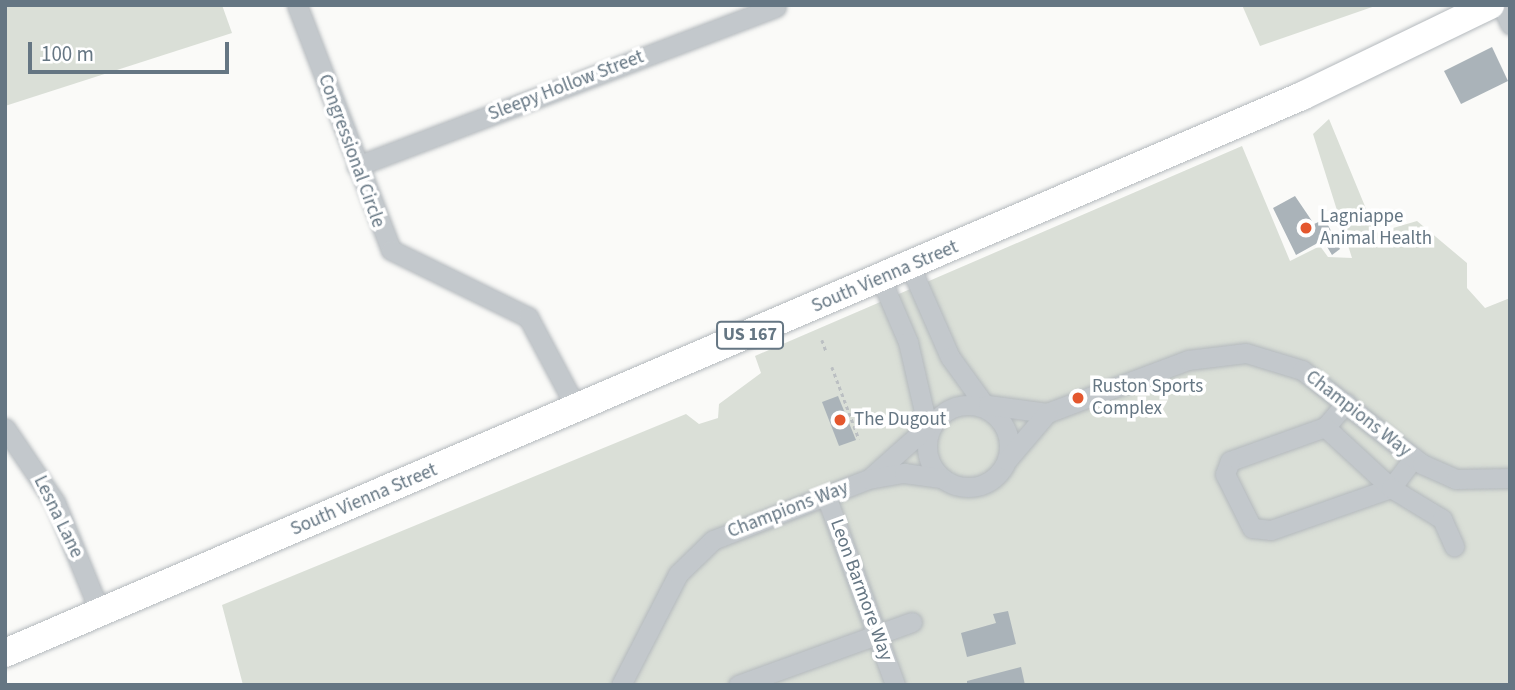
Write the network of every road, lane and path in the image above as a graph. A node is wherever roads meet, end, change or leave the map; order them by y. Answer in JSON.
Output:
{"nodes":[{"id":1,"x":297,"y":5,"type":"edge"},
{"id":2,"x":1490,"y":5,"type":"edge"},
{"id":3,"x":1502,"y":5,"type":"edge"},
{"id":4,"x":776,"y":7,"type":"edge"},
{"id":5,"x":1510,"y":24,"type":"edge"},
{"id":6,"x":357,"y":166,"type":"junction"},
{"id":7,"x":910,"y":266,"type":"junction"},
{"id":8,"x":881,"y":279,"type":"junction"},
{"id":9,"x":822,"y":340,"type":"dead end"},
{"id":10,"x":826,"y":351,"type":"dead end"},
{"id":11,"x":832,"y":367,"type":"dead end"},
{"id":12,"x":1346,"y":403,"type":"junction"},
{"id":13,"x":986,"y":405,"type":"junction"},
{"id":14,"x":577,"y":409,"type":"junction"},
{"id":15,"x":1047,"y":414,"type":"junction"},
{"id":16,"x":927,"y":427,"type":"junction"},
{"id":17,"x":1325,"y":427,"type":"junction"},
{"id":18,"x":5,"y":428,"type":"edge"},
{"id":19,"x":859,"y":439,"type":"dead end"},
{"id":20,"x":1415,"y":458,"type":"junction"},
{"id":21,"x":1005,"y":463,"type":"junction"},
{"id":22,"x":941,"y":478,"type":"junction"},
{"id":23,"x":1510,"y":478,"type":"edge"},
{"id":24,"x":869,"y":479,"type":"junction"},
{"id":25,"x":1391,"y":488,"type":"junction"},
{"id":26,"x":826,"y":496,"type":"junction"},
{"id":27,"x":1454,"y":546,"type":"dead end"},
{"id":28,"x":100,"y":612,"type":"junction"},
{"id":29,"x":912,"y":622,"type":"dead end"},
{"id":30,"x":877,"y":635,"type":"junction"},
{"id":31,"x":5,"y":653,"type":"edge"},
{"id":32,"x":621,"y":685,"type":"edge"},
{"id":33,"x":738,"y":685,"type":"edge"},
{"id":34,"x":895,"y":685,"type":"edge"}],
"edges":[{"from":1,"to":6,"type":"street","name":"Congressional Circle"},
{"from":2,"to":7,"type":"highway","name":"South Vienna Street","number":"US 167"},
{"from":3,"to":5,"type":"street"},
{"from":4,"to":6,"type":"street","name":"Sleepy Hollow Street"},
{"from":6,"to":14,"type":"street","name":"Congressional Circle"},
{"from":7,"to":8,"type":"highway","name":"South Vienna Street","number":"US 167"},
{"from":7,"to":13,"type":"street"},
{"from":8,"to":14,"type":"highway","name":"South Vienna Street","number":"US 167"},
{"from":8,"to":16,"type":"street"},
{"from":9,"to":10,"type":"path"},
{"from":11,"to":19,"type":"path"},
{"from":12,"to":15,"type":"street","name":"Champions Way"},
{"from":12,"to":17,"type":"street"},
{"from":12,"to":20,"type":"street","name":"Champions Way"},
{"from":13,"to":15,"type":"street","name":"Champions Way"},
{"from":13,"to":16,"type":"street","name":"Champions Way"},
{"from":13,"to":21,"type":"street"},
{"from":14,"to":28,"type":"highway","name":"South Vienna Street","number":"US 167"},
{"from":15,"to":21,"type":"street","name":"Champions Way"},
{"from":16,"to":22,"type":"street"},
{"from":16,"to":24,"type":"street","name":"Champions Way"},
{"from":17,"to":25,"type":"street"},
{"from":17,"to":25,"type":"street"},
{"from":18,"to":28,"type":"street","name":"Lesna Lane"},
{"from":20,"to":23,"type":"street","name":"Champions Way"},
{"from":20,"to":25,"type":"street"},
{"from":21,"to":22,"type":"street","name":"Champions Way"},
{"from":22,"to":24,"type":"street","name":"Champions Way"},
{"from":24,"to":26,"type":"street","name":"Champions Way"},
{"from":25,"to":27,"type":"street"},
{"from":26,"to":30,"type":"street","name":"Leon Barmore Way"},
{"from":26,"to":32,"type":"street","name":"Champions Way"},
{"from":28,"to":31,"type":"highway","name":"South Vienna Street","number":"US 167"},
{"from":29,"to":30,"type":"street"},
{"from":30,"to":33,"type":"street"},
{"from":30,"to":34,"type":"street","name":"Leon Barmore Way"}]}
